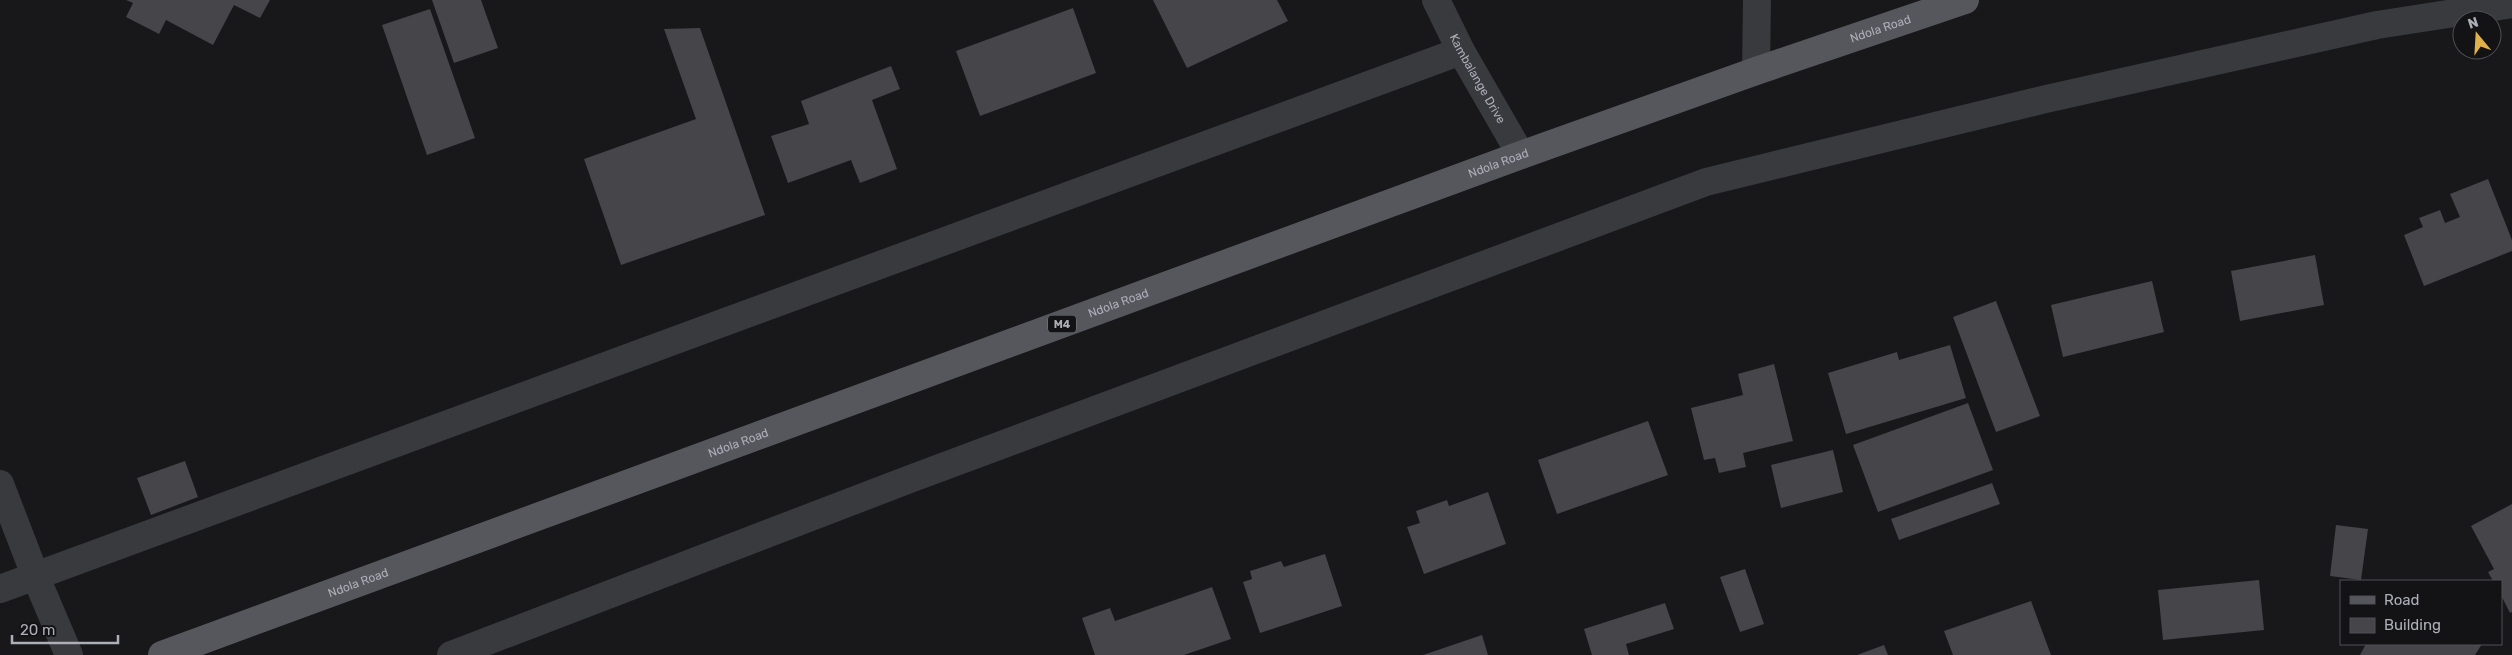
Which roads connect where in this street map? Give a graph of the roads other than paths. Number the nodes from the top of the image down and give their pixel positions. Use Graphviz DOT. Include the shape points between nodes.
graph roads {
  1 [pos="1436,0"];
  2 [pos="1757,0"];
  3 [pos="1965,0"];
  4 [pos="2512,4"];
  5 [pos="1461,51"];
  6 [pos="1756,71"];
  7 [pos="1521,155"];
  8 [pos="0,484"];
  9 [pos="35,575"];
  10 [pos="0,590"];
  11 [pos="69,655"];
  12 [pos="162,655"];
  13 [pos="451,655"];
  1 -- 5 [label="street, Kambalange Drive"];
  2 -- 6 [label="street"];
  3 -- 6 [label="main road, Ndola Road / M4"];
  4 -- 13 [label="street" via="2358,30 2046,99 1706,182"];
  5 -- 7 [label="street, Kambalange Drive"];
  5 -- 9 [label="street"];
  6 -- 7 [label="main road, Ndola Road / M4"];
  7 -- 12 [label="main road, Ndola Road / M4"];
  8 -- 9 [label="street"];
  9 -- 10 [label="street"];
  9 -- 11 [label="street"];
}
